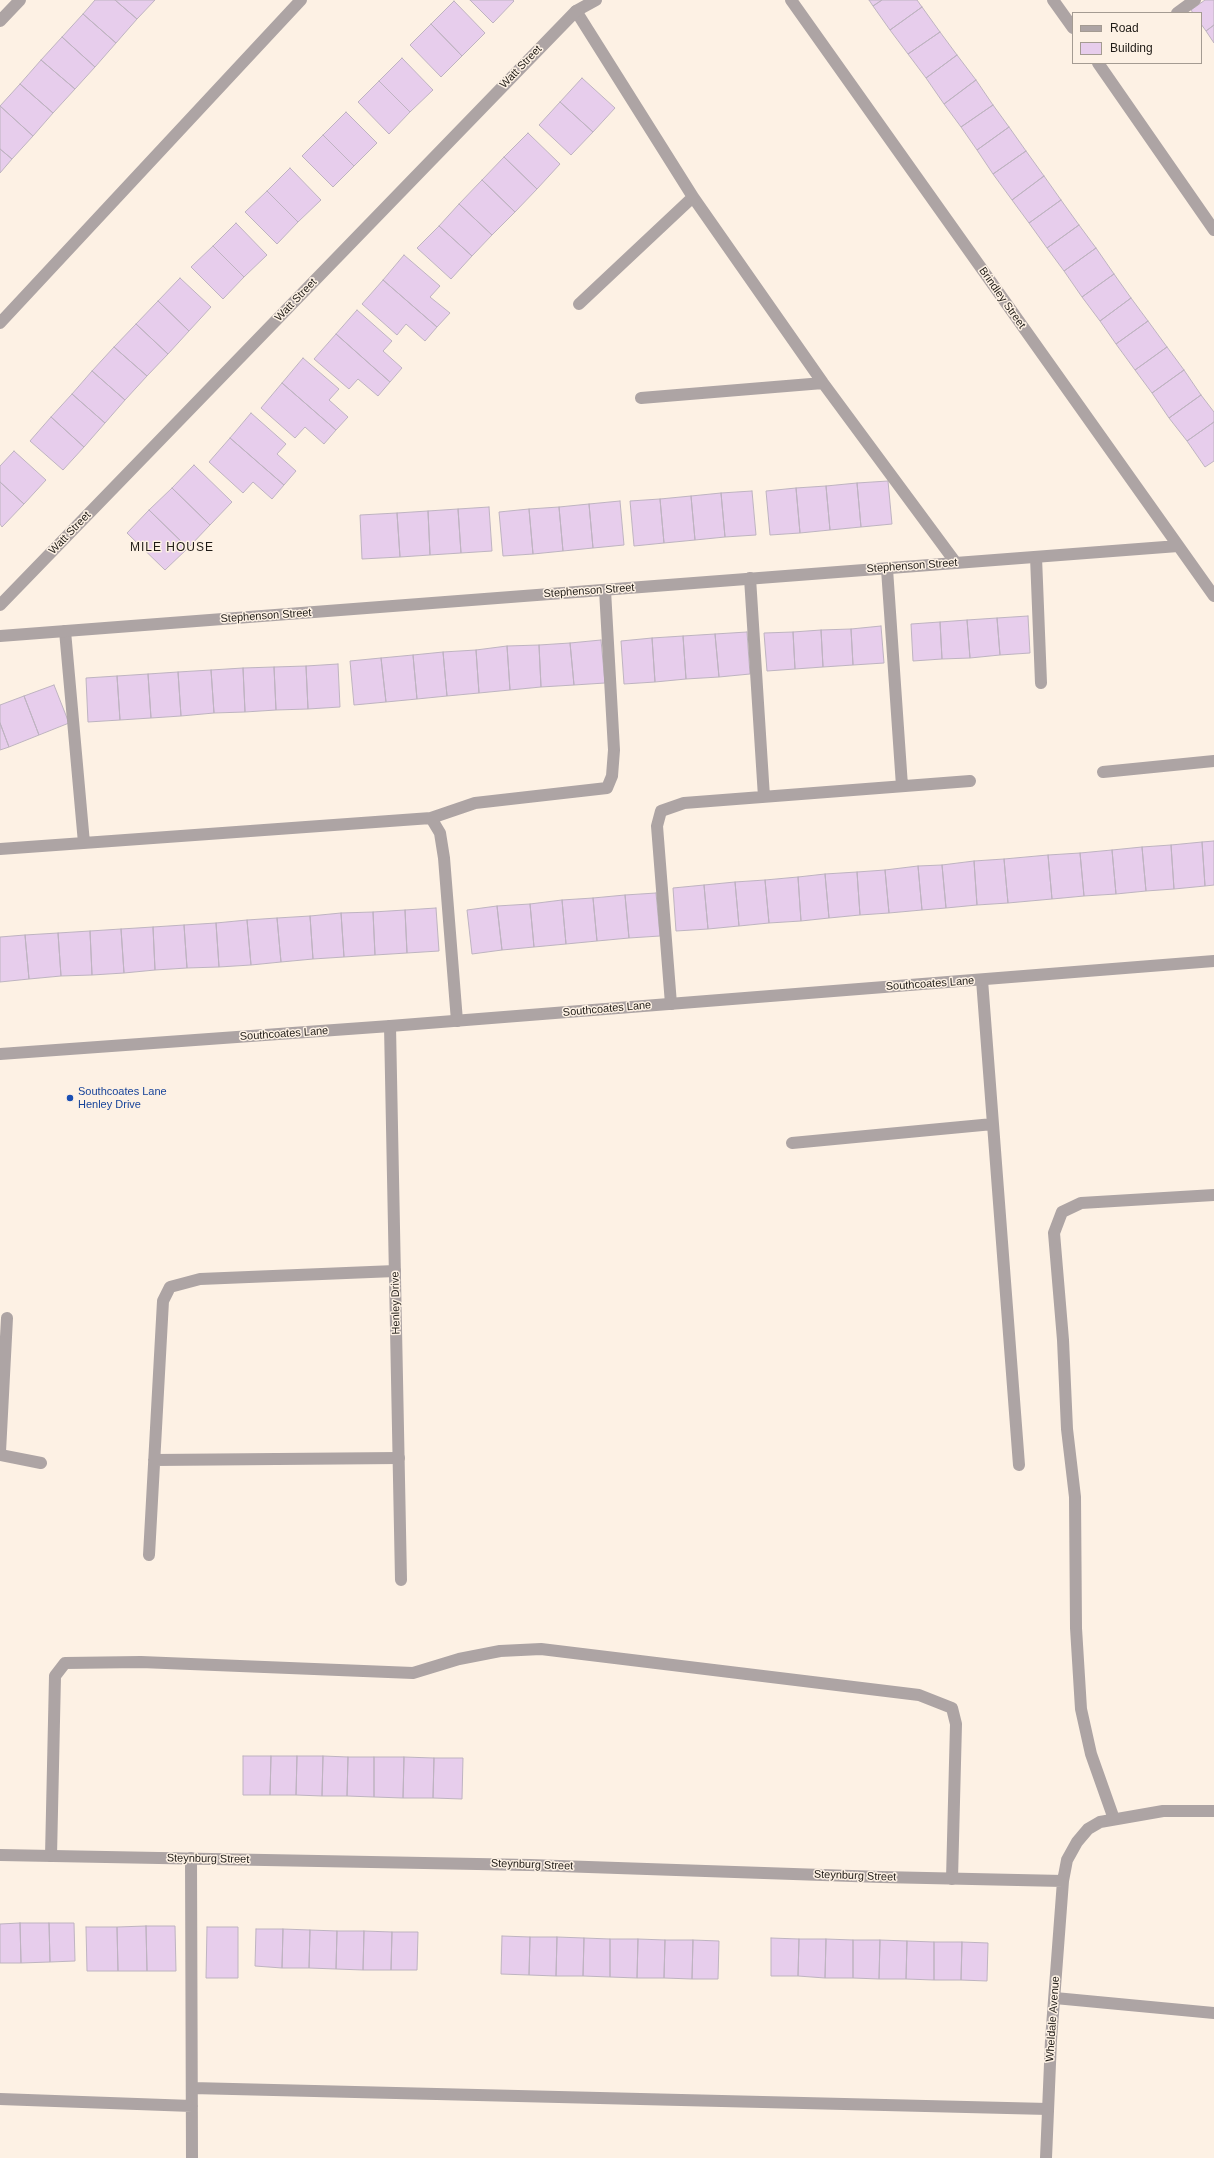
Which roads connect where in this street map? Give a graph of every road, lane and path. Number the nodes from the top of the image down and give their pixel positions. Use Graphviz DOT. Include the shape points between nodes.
graph roads {
  1 [pos="20,0"];
  2 [pos="301,0"];
  3 [pos="596,0"];
  4 [pos="791,0"];
  5 [pos="1053,0"];
  6 [pos="1195,0"];
  7 [pos="576,10"];
  8 [pos="1178,12"];
  9 [pos="0,21"];
  10 [pos="1072,27"];
  11 [pos="1102,64"];
  12 [pos="693,196"];
  13 [pos="1210,216"];
  14 [pos="1214,230"];
  15 [pos="579,304"];
  16 [pos="0,323"];
  17 [pos="823,383"];
  18 [pos="641,398"];
  19 [pos="1178,546"];
  20 [pos="1036,557"];
  21 [pos="956,563"];
  22 [pos="887,569"];
  23 [pos="750,578"];
  24 [pos="605,590"];
  25 [pos="1214,596"];
  26 [pos="0,605"];
  27 [pos="65,631"];
  28 [pos="0,636"];
  29 [pos="1041,683"];
  30 [pos="1214,760"];
  31 [pos="1103,772"];
  32 [pos="970,781"];
  33 [pos="902,786"];
  34 [pos="764,797"];
  35 [pos="431,818"];
  36 [pos="84,843"];
  37 [pos="0,850"];
  38 [pos="1214,961"];
  39 [pos="982,980"];
  40 [pos="671,1004"];
  41 [pos="457,1021"];
  42 [pos="390,1026"];
  43 [pos="0,1054"];
  44 [pos="993,1124"];
  45 [pos="792,1143"];
  46 [pos="1214,1194"];
  47 [pos="395,1271"];
  48 [pos="8,1318"];
  49 [pos="0,1452"];
  50 [pos="0,1455"];
  51 [pos="399,1458"];
  52 [pos="154,1460"];
  53 [pos="41,1463"];
  54 [pos="1019,1465"];
  55 [pos="149,1556"];
  56 [pos="401,1580"];
  57 [pos="1214,1811"];
  58 [pos="1114,1819"];
  59 [pos="0,1855"];
  60 [pos="51,1856"];
  61 [pos="191,1858"];
  62 [pos="952,1879"];
  63 [pos="1063,1880"];
  64 [pos="1054,1998"];
  65 [pos="1214,2012"];
  66 [pos="192,2088"];
  67 [pos="0,2099"];
  68 [pos="192,2106"];
  69 [pos="1048,2109"];
  70 [pos="192,2158"];
  71 [pos="1046,2158"];
  1 -- 9 [label="street"];
  2 -- 16 [label="street"];
  3 -- 7 [label="street, Watt Street"];
  4 -- 19 [label="street, Brindley Street"];
  5 -- 10 [label="street"];
  6 -- 8 [label="street"];
  7 -- 12 [label="street"];
  7 -- 26 [label="street, Watt Street"];
  11 -- 13 [label="street"];
  12 -- 15 [label="street"];
  12 -- 17 [label="street"];
  13 -- 14 [label="street"];
  17 -- 18 [label="street"];
  17 -- 21 [label="street"];
  19 -- 20 [label="street, Stephenson Street"];
  19 -- 25 [label="street, Brindley Street"];
  20 -- 21 [label="street, Stephenson Street"];
  20 -- 29 [label="street"];
  21 -- 22 [label="street, Stephenson Street"];
  22 -- 23 [label="street, Stephenson Street"];
  22 -- 33 [label="street"];
  23 -- 24 [label="street, Stephenson Street"];
  23 -- 34 [label="street"];
  24 -- 27 [label="street, Stephenson Street"];
  24 -- 35 [label="street" via="614,750 612,776 607,788 475,803"];
  27 -- 28 [label="street, Stephenson Street"];
  27 -- 36 [label="street"];
  30 -- 31 [label="street"];
  32 -- 33 [label="street"];
  33 -- 34 [label="street"];
  34 -- 40 [label="street" via="684,803 661,811 657,826"];
  35 -- 36 [label="street"];
  35 -- 41 [label="street" via="440,833 444,858"];
  36 -- 37 [label="street"];
  38 -- 39 [label="street, Southcoates Lane"];
  39 -- 40 [label="street, Southcoates Lane"];
  39 -- 44 [label="street"];
  40 -- 41 [label="street, Southcoates Lane"];
  41 -- 42 [label="street, Southcoates Lane"];
  42 -- 43 [label="street, Southcoates Lane"];
  42 -- 47 [label="street, Henley Drive"];
  44 -- 45 [label="street"];
  44 -- 54 [label="street"];
  46 -- 58 [label="street" via="1080,1203 1062,1212 1054,1233 1067,1429 1075,1497 1076,1628 1080,1709"];
  47 -- 51 [label="street, Henley Drive"];
  47 -- 52 [label="street" via="200,1279 170,1287 163,1302"];
  48 -- 49 [label="street"];
  50 -- 53 [label="street"];
  51 -- 52 [label="street"];
  51 -- 56 [label="street, Henley Drive"];
  52 -- 55 [label="street"];
  57 -- 58 [label="street, Wheldale Avenue" via="1162,1811"];
  58 -- 63 [label="street, Wheldale Avenue" via="1100,1822 1088,1829 1077,1842 1067,1860"];
  59 -- 60 [label="street, Steynburg Street"];
  60 -- 61 [label="street, Steynburg Street"];
  60 -- 62 [label="street" via="55,1676 65,1663 141,1662 413,1673 459,1659 500,1651 541,1649 919,1695 952,1708 956,1724"];
  61 -- 62 [label="street, Steynburg Street" via="530,1865"];
  61 -- 66 [label="street"];
  62 -- 63 [label="street, Steynburg Street"];
  63 -- 64 [label="street, Wheldale Avenue"];
  64 -- 65 [label="street"];
  64 -- 69 [label="street, Wheldale Avenue"];
  66 -- 68 [label="street"];
  66 -- 69 [label="street"];
  67 -- 68 [label="street"];
  68 -- 70 [label="street"];
  69 -- 71 [label="street, Wheldale Avenue"];
}
